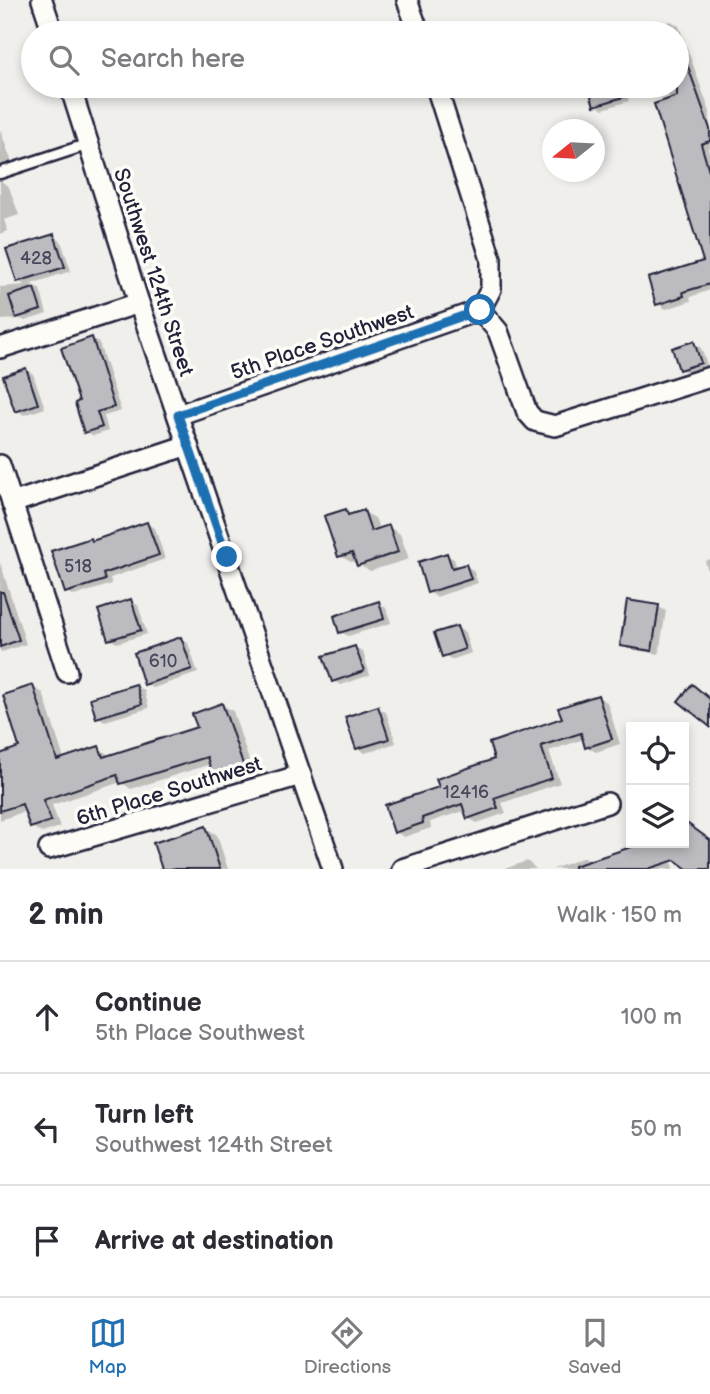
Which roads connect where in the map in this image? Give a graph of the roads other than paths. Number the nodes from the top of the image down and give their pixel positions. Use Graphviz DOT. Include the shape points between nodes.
graph roads {
  1 [pos="42,0"];
  2 [pos="407,0"];
  3 [pos="49,21"];
  4 [pos="412,21"];
  5 [pos="74,98"];
  6 [pos="440,98"];
  7 [pos="89,144"];
  8 [pos="0,173"];
  9 [pos="139,303"];
  10 [pos="480,310"];
  11 [pos="0,348"];
  12 [pos="710,377"];
  13 [pos="178,415"];
  14 [pos="188,444"];
  15 [pos="0,465"];
  16 [pos="12,503"];
  17 [pos="67,673"];
  18 [pos="301,775"];
  19 [pos="607,803"];
  20 [pos="49,849"];
  21 [pos="333,869"];
  22 [pos="402,869"];
  1 -- 3 [label="street"];
  2 -- 4 [label="street"];
  5 -- 7 [label="street, Southwest 124th Street"];
  6 -- 10 [label="street" via="491,259 491,289"];
  7 -- 8 [label="lane"];
  7 -- 9 [label="street, Southwest 124th Street"];
  9 -- 11 [label="street"];
  9 -- 13 [label="street, Southwest 124th Street"];
  10 -- 12 [label="street" via="498,331 527,412 535,421 555,426"];
  10 -- 13 [label="street, 5th Place Southwest"];
  13 -- 14 [label="street, Southwest 124th Street"];
  14 -- 16 [label="street"];
  14 -- 18 [label="street, Southwest 124th Street"];
  15 -- 16 [label="street"];
  16 -- 17 [label="street"];
  18 -- 20 [label="street, 6th Place Southwest"];
  18 -- 21 [label="street, Southwest 124th Street"];
  19 -- 22 [label="street"];
}
